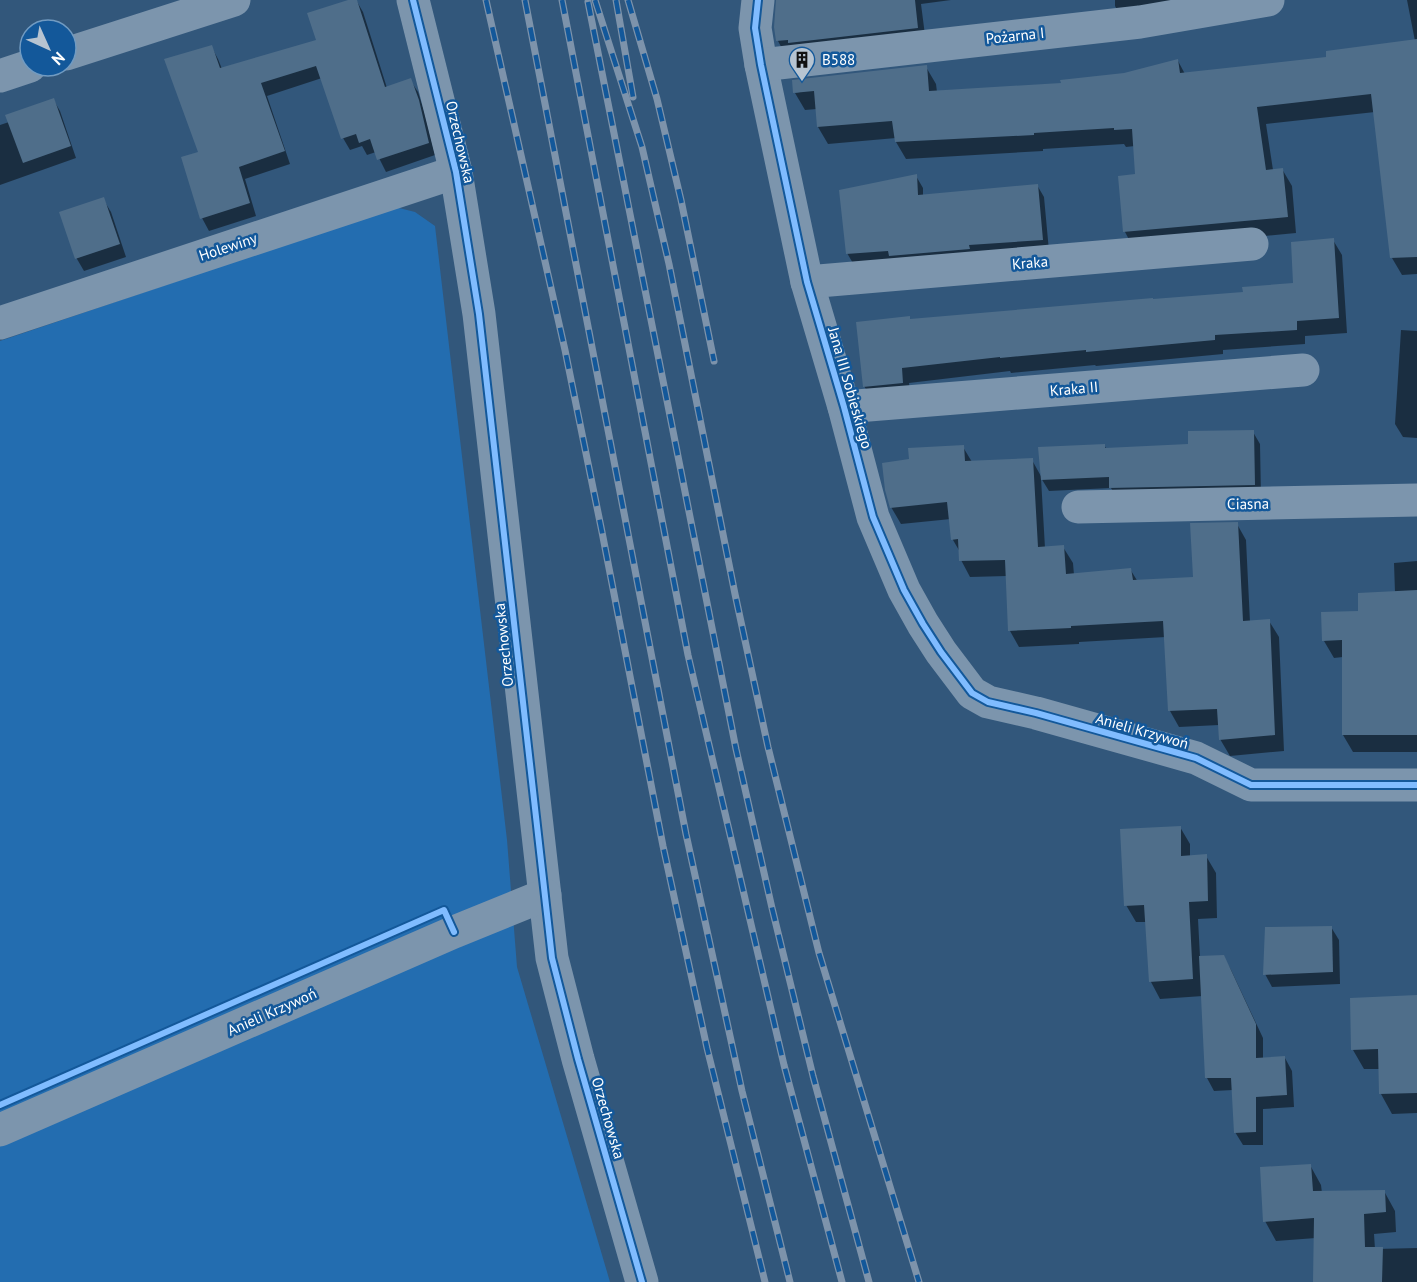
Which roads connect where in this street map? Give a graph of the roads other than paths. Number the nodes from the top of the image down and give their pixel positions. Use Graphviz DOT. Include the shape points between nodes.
graph roads {
  1 [pos="234,0"];
  2 [pos="413,0"];
  3 [pos="758,0"];
  4 [pos="1268,0"];
  5 [pos="78,50"];
  6 [pos="761,65"];
  7 [pos="18,70"];
  8 [pos="0,76"];
  9 [pos="456,172"];
  10 [pos="1252,244"];
  11 [pos="807,282"];
  12 [pos="0,323"];
  13 [pos="1303,370"];
  14 [pos="844,407"];
  15 [pos="1417,500"];
  16 [pos="1078,507"];
  17 [pos="1036,713"];
  18 [pos="1417,785"];
  19 [pos="545,895"];
  20 [pos="0,1130"];
  21 [pos="642,1282"];
  1 -- 5 [label="street"];
  2 -- 9 [label="street, Orzechowska"];
  3 -- 6 [label="street, Jana III Sobieskiego" via="755,28"];
  4 -- 6 [label="street, Pożarna I" via="1140,22"];
  6 -- 11 [label="street, Jana III Sobieskiego"];
  7 -- 8 [label="street"];
  9 -- 12 [label="street, Holewiny"];
  9 -- 19 [label="street, Orzechowska" via="479,314"];
  10 -- 11 [label="street, Kraka"];
  11 -- 14 [label="street, Jana III Sobieskiego"];
  13 -- 14 [label="street, Kraka II"];
  14 -- 17 [label="street, Jana III Sobieskiego" via="873,517 923,624 972,693 988,702"];
  15 -- 16 [label="street, Ciasna"];
  17 -- 18 [label="street, Anieli Krzywoń" via="1196,758 1251,785"];
  19 -- 20 [label="street, Anieli Krzywoń"];
  19 -- 21 [label="street, Orzechowska" via="552,958"];
}
